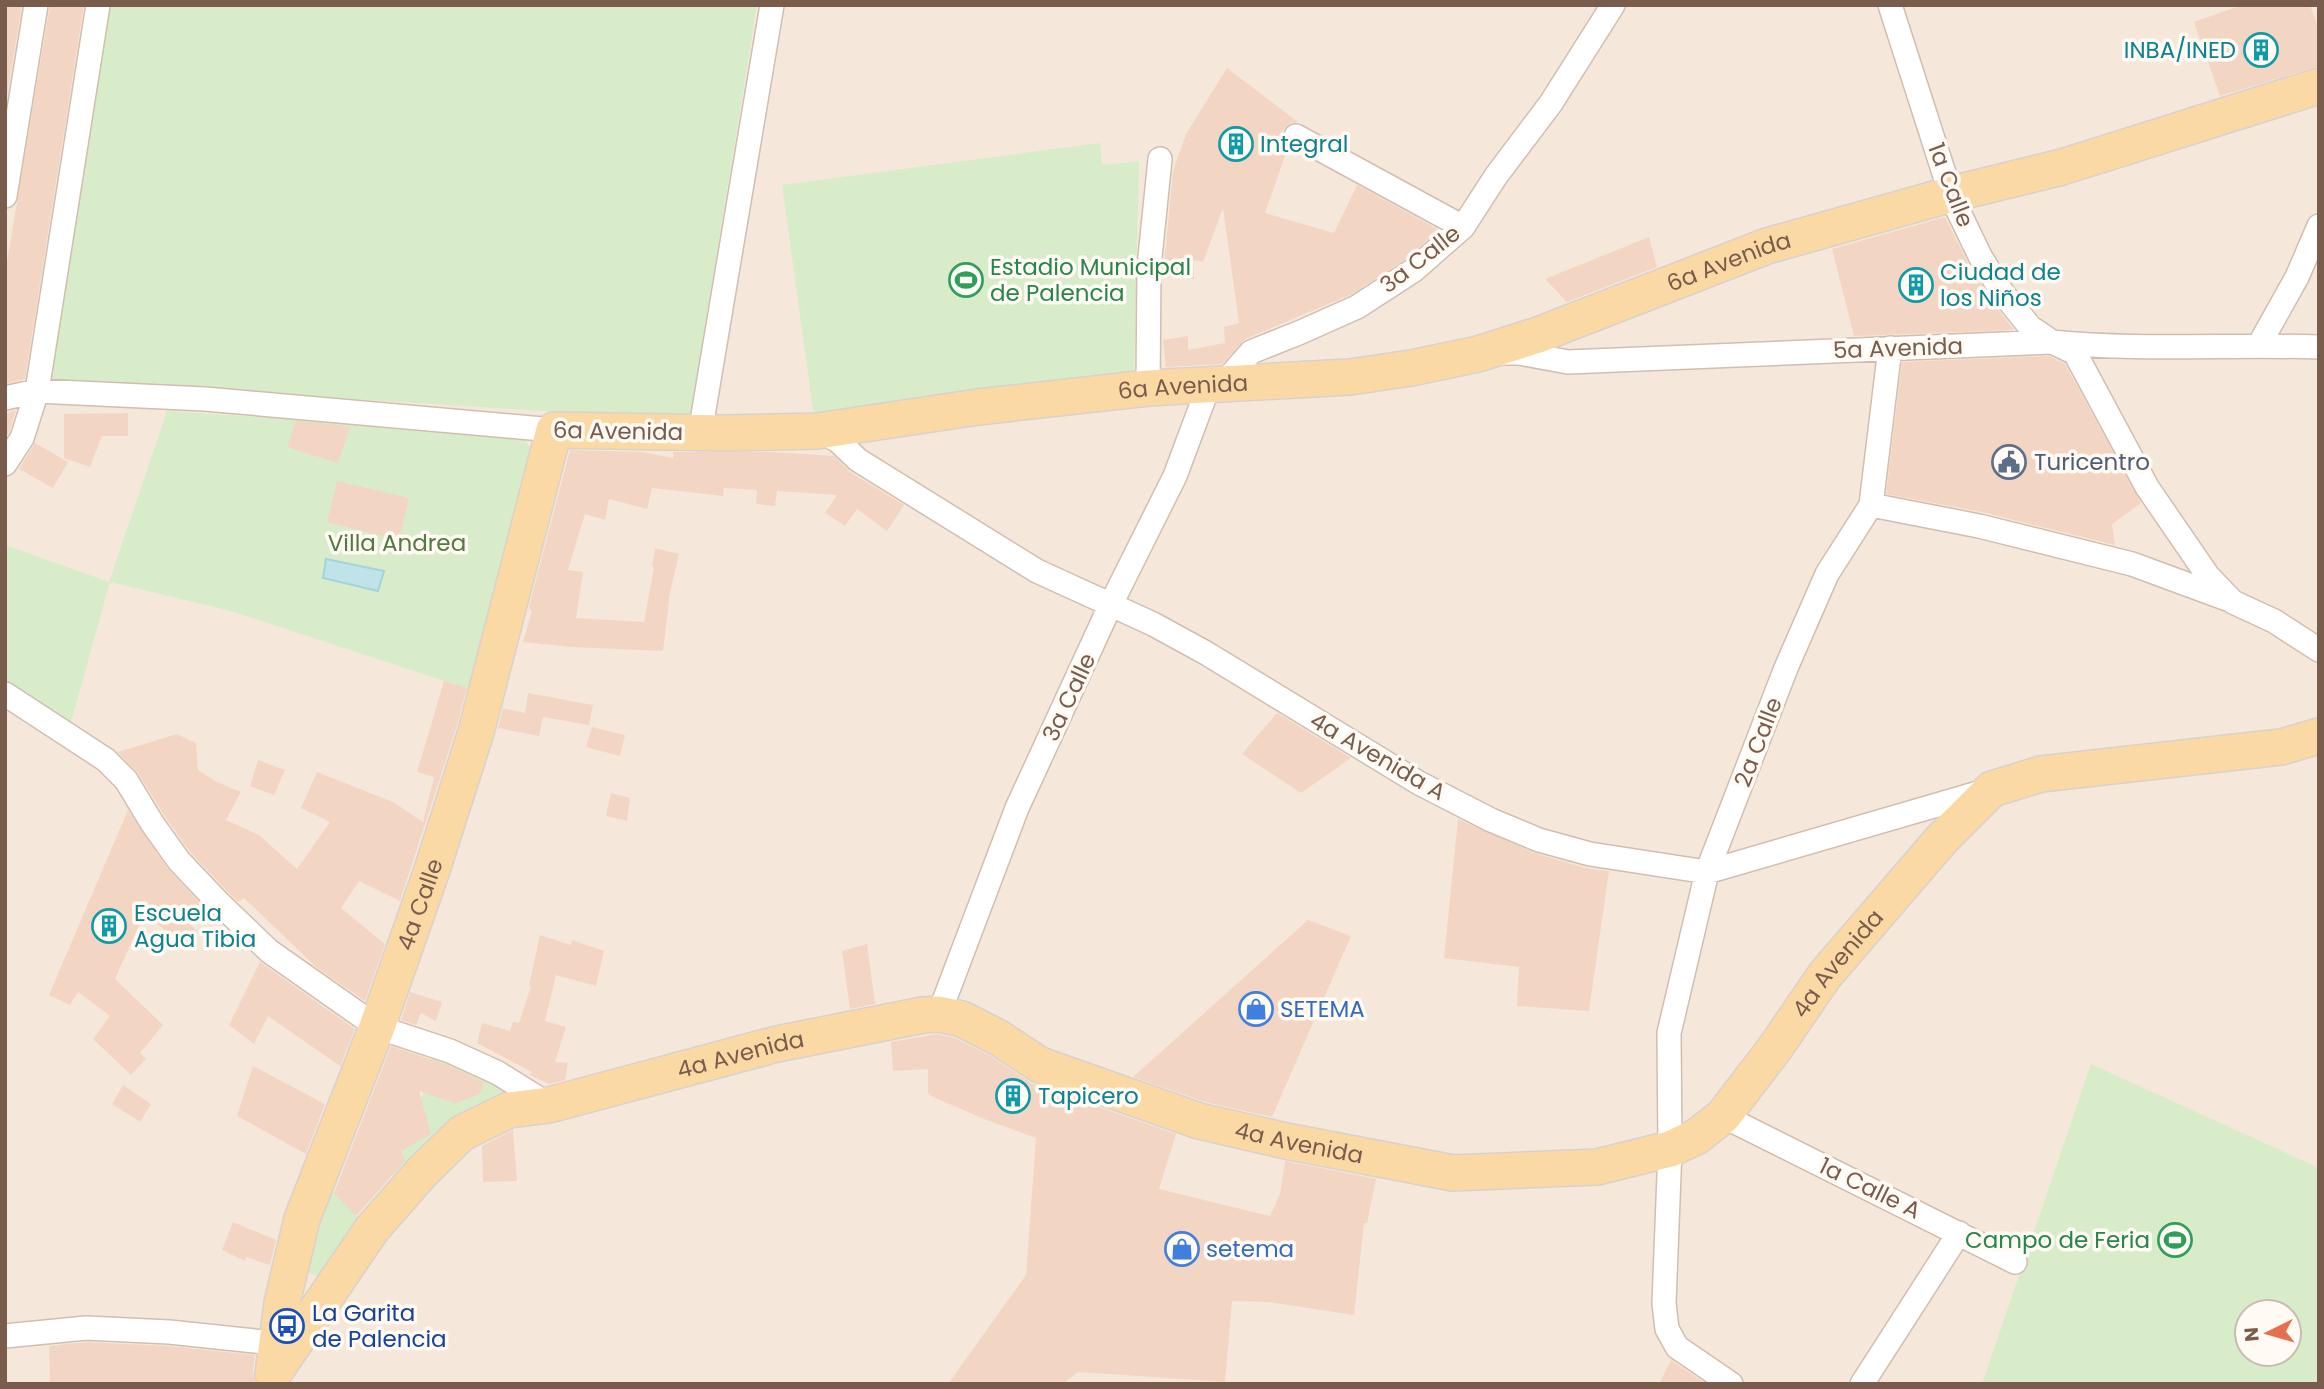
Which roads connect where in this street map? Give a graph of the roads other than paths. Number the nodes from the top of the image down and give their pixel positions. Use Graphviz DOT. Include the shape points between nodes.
graph roads {
  1 [pos="36,5"];
  2 [pos="98,5"];
  3 [pos="772,5"];
  4 [pos="1613,5"];
  5 [pos="1890,5"];
  6 [pos="2319,86"];
  7 [pos="1296,136"];
  8 [pos="1160,159"];
  9 [pos="1952,194"];
  10 [pos="5,196"];
  11 [pos="2319,226"];
  12 [pos="1463,227"];
  13 [pos="2052,342"];
  14 [pos="2259,345"];
  15 [pos="1890,348"];
  16 [pos="2319,348"];
  17 [pos="1478,354"];
  18 [pos="1216,384"];
  19 [pos="1148,388"];
  20 [pos="37,391"];
  21 [pos="5,398"];
  22 [pos="554,430"];
  23 [pos="818,431"];
  24 [pos="700,433"];
  25 [pos="5,464"];
  26 [pos="1871,505"];
  27 [pos="2233,602"];
  28 [pos="1111,604"];
  29 [pos="2319,650"];
  30 [pos="5,694"];
  31 [pos="2319,736"];
  32 [pos="1992,789"];
  33 [pos="1707,872"];
  34 [pos="939,1014"];
  35 [pos="377,1027"];
  36 [pos="548,1105"];
  37 [pos="1723,1116"];
  38 [pos="1670,1149"];
  39 [pos="1959,1233"];
  40 [pos="2015,1262"];
  41 [pos="5,1336"];
  42 [pos="273,1368"];
  43 [pos="1731,1384"];
  44 [pos="1862,1384"];
  1 -- 10 [label="street"];
  2 -- 20 [label="street"];
  3 -- 24 [label="street"];
  4 -- 12 [label="street, 3a Calle"];
  5 -- 9 [label="street, 1a Calle"];
  6 -- 9 [label="main road, 6a Avenida" via="2063,167"];
  7 -- 12 [label="street"];
  8 -- 19 [label="street" via="1149,267"];
  9 -- 13 [label="street, 1a Calle" via="1980,256 2003,292 2030,327"];
  9 -- 17 [label="main road, 6a Avenida" via="1767,246"];
  11 -- 14 [label="street"];
  12 -- 18 [label="street, 3a Calle" via="1414,270 1357,307 1251,352"];
  13 -- 14 [label="street, 5a Avenida" via="2104,347"];
  13 -- 15 [label="street, 5a Avenida"];
  13 -- 27 [label="street, 1a Calle" via="2075,353 2147,487 2208,576"];
  14 -- 16 [label="street, 5a Avenida"];
  15 -- 17 [label="street, 5a Avenida" via="1568,362 1519,353"];
  15 -- 26 [label="street, 2a Calle"];
  17 -- 18 [label="main road, 6a Avenida" via="1350,377"];
  18 -- 19 [label="main road, 6a Avenida"];
  18 -- 28 [label="street, 3a Calle"];
  19 -- 23 [label="main road, 6a Avenida"];
  20 -- 21 [label="street, 6a Avenida"];
  20 -- 22 [label="street, 6a Avenida" via="205,400"];
  20 -- 25 [label="street" via="22,438"];
  22 -- 24 [label="main road, 6a Avenida"];
  22 -- 35 [label="main road, 4a Calle" via="476,732"];
  23 -- 24 [label="main road, 6a Avenida"];
  23 -- 28 [label="street, 4a Avenida A" via="1037,571"];
  26 -- 27 [label="street" via="2132,564"];
  26 -- 33 [label="street, 2a Calle" via="1817,597"];
  27 -- 29 [label="street, 1a Calle"];
  28 -- 33 [label="street, 4a Avenida A" via="1206,653 1419,783 1491,820 1590,854"];
  28 -- 34 [label="street, 3a Calle" via="1017,808"];
  30 -- 35 [label="street" via="106,760 126,780 179,861 217,901 269,951"];
  31 -- 32 [label="main road, 4a Avenida" via="2281,747 2040,774"];
  32 -- 33 [label="street, 4a Avenida A"];
  32 -- 37 [label="main road, 4a Avenida" via="1941,840 1825,975"];
  33 -- 38 [label="street, 2a Calle" via="1669,1033"];
  34 -- 36 [label="main road, 4a Avenida" via="777,1044"];
  34 -- 38 [label="main road, 4a Avenida" via="962,1019 1040,1065 1199,1121 1453,1172 1597,1167"];
  35 -- 36 [label="street" via="450,1051 498,1073"];
  35 -- 42 [label="main road, 4a Calle" via="302,1219 282,1303"];
  36 -- 42 [label="main road, 4a Avenida" via="509,1110 462,1133 372,1228"];
  37 -- 38 [label="main road, 4a Avenida" via="1696,1137"];
  37 -- 39 [label="street, 1a Calle A"];
  38 -- 43 [label="street, 2a Calle" via="1667,1329 1677,1347"];
  39 -- 40 [label="street, 1a Calle A"];
  39 -- 44 [label="street"];
  41 -- 42 [label="street" via="86,1328 264,1342"];
}
